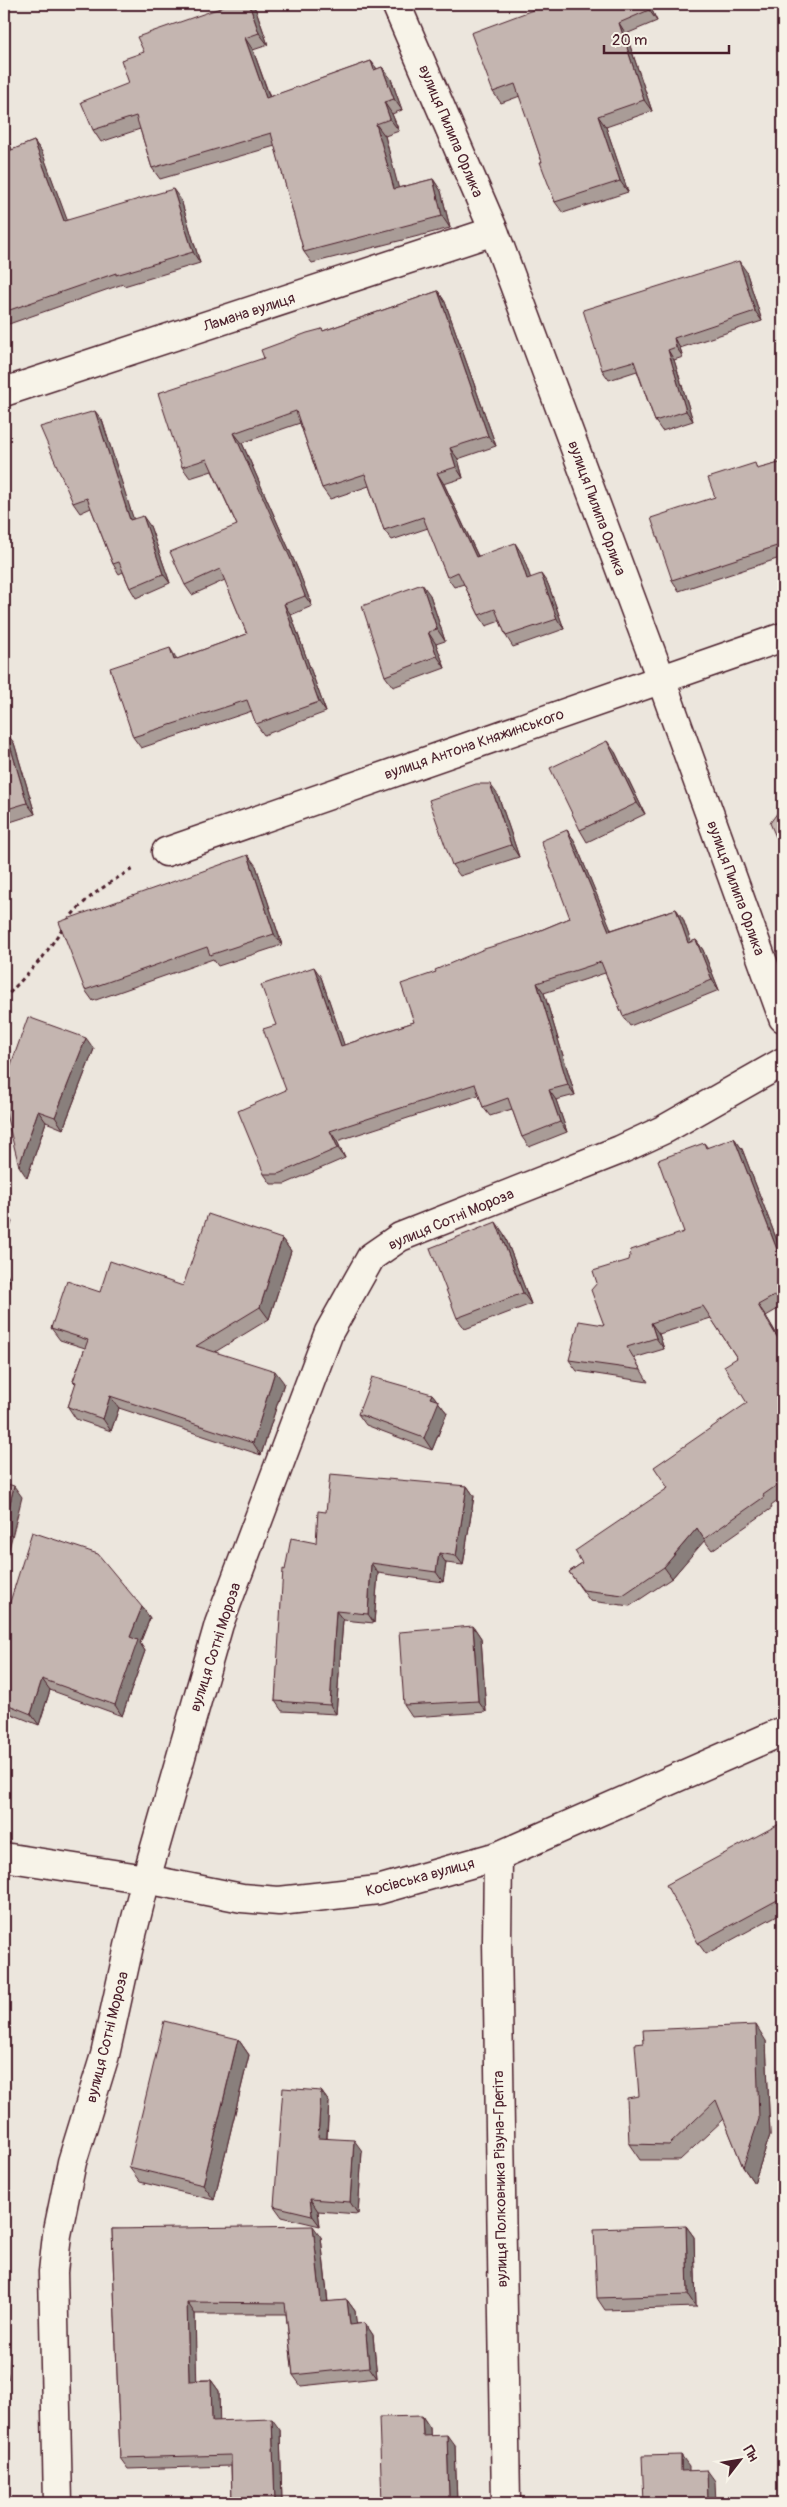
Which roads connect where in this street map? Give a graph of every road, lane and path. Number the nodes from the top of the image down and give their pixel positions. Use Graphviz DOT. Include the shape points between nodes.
graph roads {
  1 [pos="396,4"];
  2 [pos="494,231"];
  3 [pos="4,392"];
  4 [pos="783,638"];
  5 [pos="661,679"];
  6 [pos="166,852"];
  7 [pos="4,998"];
  8 [pos="783,1018"];
  9 [pos="783,1062"];
  10 [pos="783,1731"];
  11 [pos="498,1856"];
  12 [pos="4,1857"];
  13 [pos="146,1879"];
  14 [pos="58,2503"];
  15 [pos="506,2503"];
  1 -- 2 [label="street, вулиця Пилипа Орлика"];
  2 -- 3 [label="street, Ламана вулиця"];
  2 -- 5 [label="street, вулиця Пилипа Орлика"];
  4 -- 5 [label="street, вулиця Антона Княжинського"];
  5 -- 6 [label="street, вулиця Антона Княжинського"];
  5 -- 8 [label="street, вулиця Пилипа Орлика"];
  6 -- 7 [label="path" via="112,881 82,905 43,957"];
  9 -- 13 [label="street, вулиця Сотні Мороза" via="665,1129 400,1238 371,1257 323,1348 220,1624"];
  10 -- 11 [label="street, Косівська вулиця"];
  11 -- 13 [label="street, Косівська вулиця" via="378,1890 280,1901 242,1898"];
  11 -- 15 [label="street, вулиця Полковника Різуна-Грегіта"];
  12 -- 13 [label="street, Косівська вулиця"];
  13 -- 14 [label="street, вулиця Сотні Мороза" via="105,2055 72,2162 57,2236 52,2310"];
}
